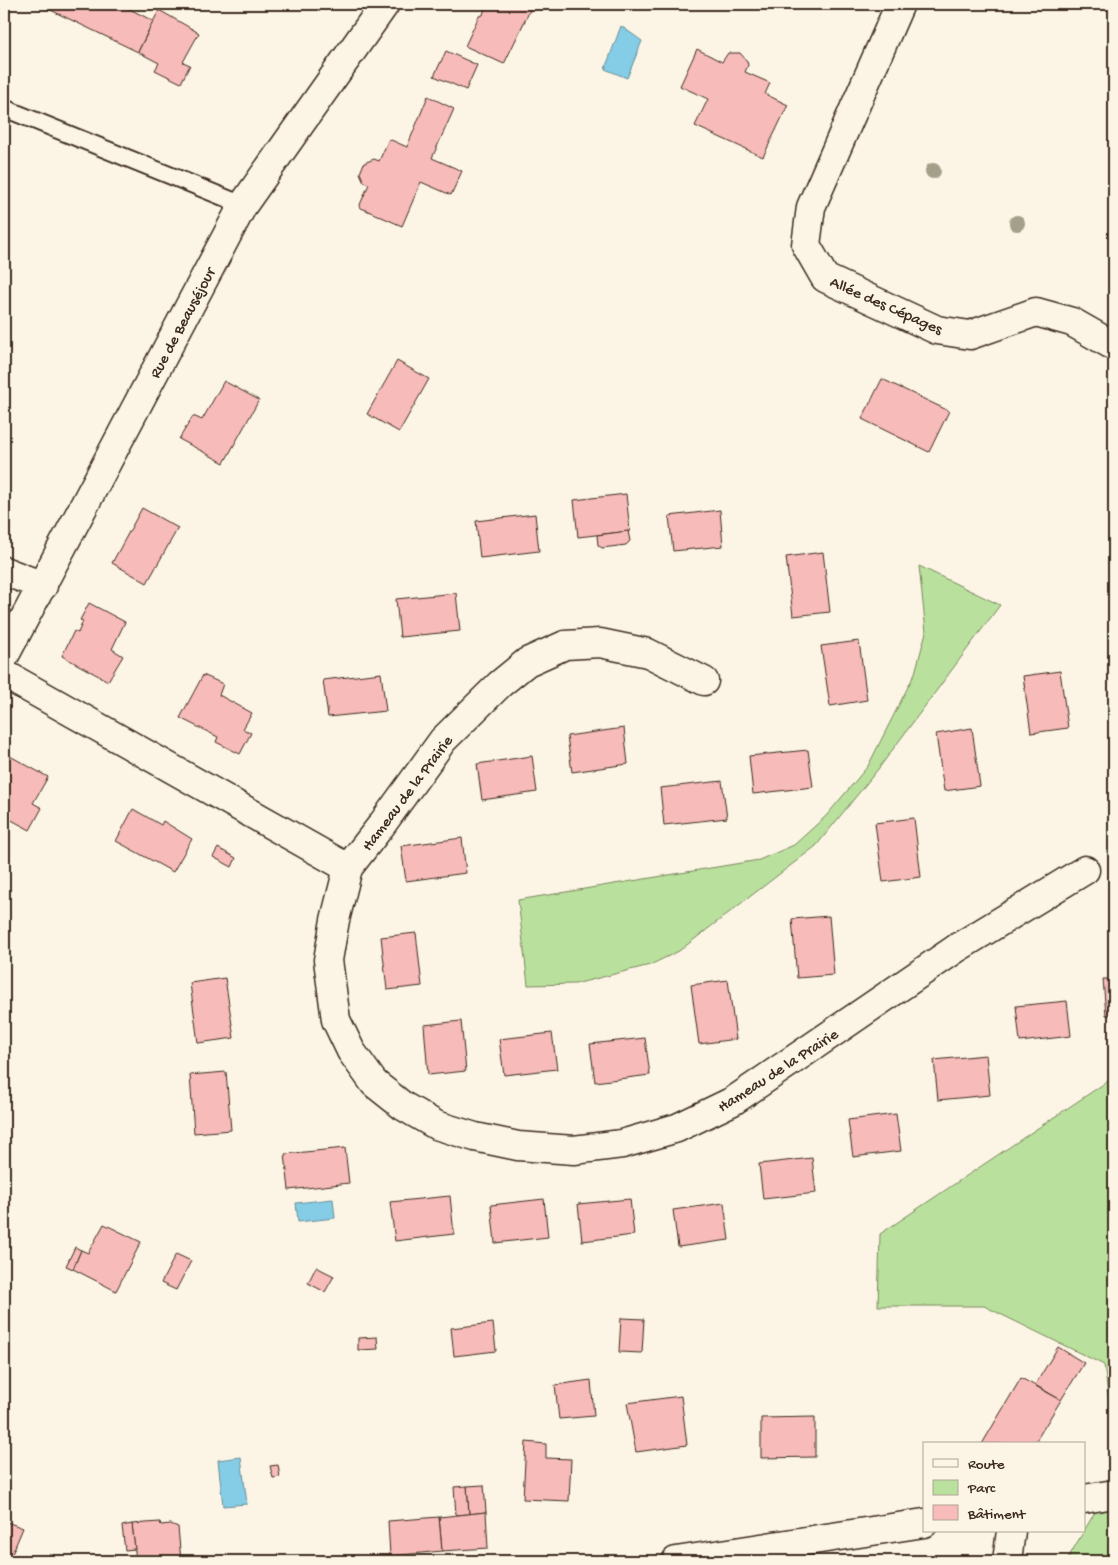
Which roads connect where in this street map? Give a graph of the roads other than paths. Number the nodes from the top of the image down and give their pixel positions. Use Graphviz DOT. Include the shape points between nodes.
graph roads {
  1 [pos="385,4"];
  2 [pos="900,4"];
  3 [pos="4,108"];
  4 [pos="243,205"];
  5 [pos="1114,346"];
  6 [pos="4,571"];
  7 [pos="43,586"];
  8 [pos="4,658"];
  9 [pos="4,674"];
  10 [pos="704,681"];
  11 [pos="348,868"];
  12 [pos="1085,870"];
  13 [pos="1114,1494"];
  14 [pos="1086,1499"];
  15 [pos="923,1523"];
  16 [pos="1012,1532"];
  17 [pos="676,1561"];
  18 [pos="1007,1561"];
  1 -- 4 [label="street, Rue de Beauséjour"];
  2 -- 5 [label="street, Allée des Cépages" via="811,207 806,245 825,278 938,330 970,335 1036,312 1072,322"];
  3 -- 4 [label="lane"];
  4 -- 7 [label="street, Rue de Beauséjour"];
  6 -- 7 [label="street"];
  7 -- 8 [label="street, Rue de Beauséjour"];
  9 -- 11 [label="street"];
  10 -- 11 [label="street, Hameau de la Prairie" via="648,653 600,643 565,645 527,662 443,740"];
  11 -- 12 [label="street, Hameau de la Prairie" via="328,960 336,1020 351,1051 374,1083 403,1106 436,1125 518,1146 574,1150 622,1144 677,1128 733,1102 957,948"];
  13 -- 14 [label="street"];
  15 -- 17 [label="street"];
  16 -- 18 [label="street"];
}
